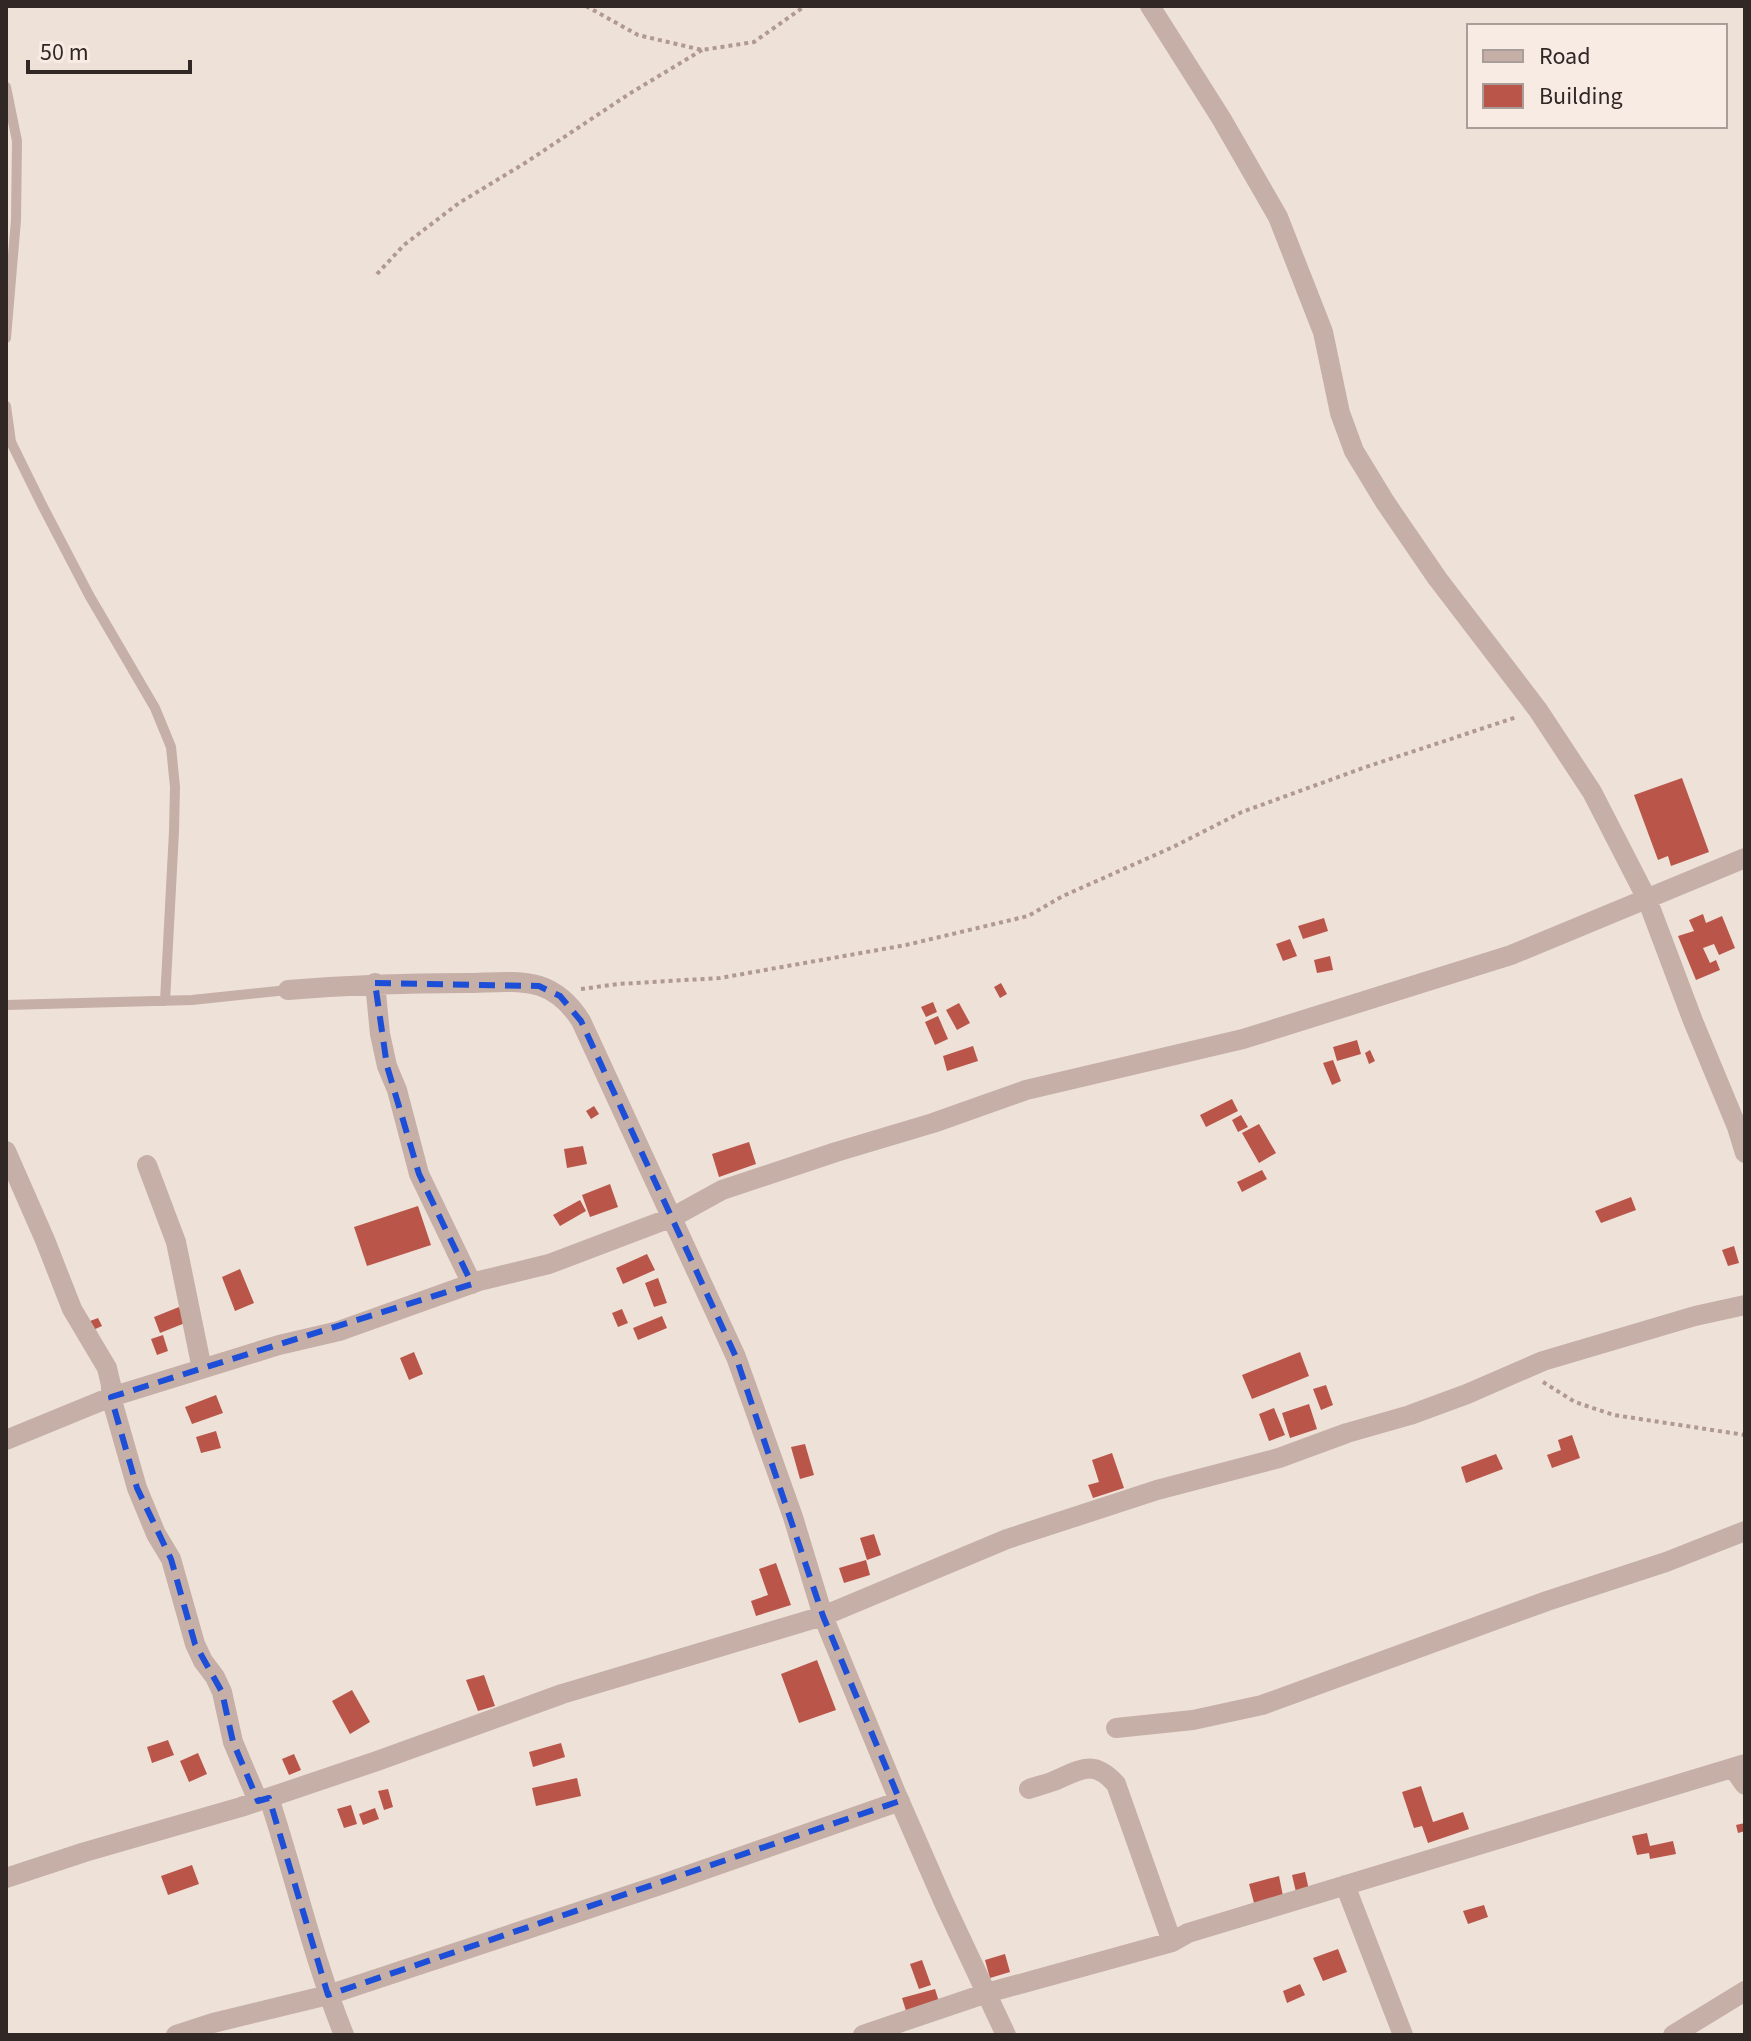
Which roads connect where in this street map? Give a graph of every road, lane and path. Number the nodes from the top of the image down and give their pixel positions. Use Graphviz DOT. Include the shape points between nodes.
graph roads {
  1 [pos="586,6"];
  2 [pos="805,6"];
  3 [pos="1150,6"];
  4 [pos="702,50"];
  5 [pos="6,87"];
  6 [pos="377,274"];
  7 [pos="6,338"];
  8 [pos="6,406"];
  9 [pos="1538,710"];
  10 [pos="1745,858"];
  11 [pos="1647,899"];
  12 [pos="375,983"];
  13 [pos="288,990"];
  14 [pos="560,996"];
  15 [pos="165,1001"];
  16 [pos="6,1005"];
  17 [pos="1741,1126"];
  18 [pos="6,1151"];
  19 [pos="1745,1153"];
  20 [pos="147,1165"];
  21 [pos="673,1217"];
  22 [pos="472,1284"];
  23 [pos="1745,1305"];
  24 [pos="202,1369"];
  25 [pos="1524,1369"];
  26 [pos="111,1397"];
  27 [pos="1745,1435"];
  28 [pos="6,1440"];
  29 [pos="1745,1531"];
  30 [pos="823,1616"];
  31 [pos="1116,1728"];
  32 [pos="1739,1766"];
  33 [pos="1745,1785"];
  34 [pos="1029,1789"];
  35 [pos="263,1800"];
  36 [pos="900,1801"];
  37 [pos="6,1878"];
  38 [pos="1345,1885"];
  39 [pos="1172,1942"];
  40 [pos="1745,1991"];
  41 [pos="987,1993"];
  42 [pos="328,1995"];
  43 [pos="176,2035"];
  44 [pos="344,2035"];
  45 [pos="863,2035"];
  46 [pos="1006,2035"];
  47 [pos="1403,2035"];
  48 [pos="1673,2035"];
  1 -- 4 [label="path" via="638,35"];
  2 -- 4 [label="path" via="754,42"];
  3 -- 9 [label="street" via="1278,217 1323,332 1354,451 1437,578"];
  4 -- 6 [label="path" via="459,203 404,245"];
  5 -- 7 [label="lane" via="17,141"];
  8 -- 15 [label="lane" via="11,442 171,747 175,802"];
  9 -- 11 [label="street" via="1592,792"];
  9 -- 14 [label="path" via="1242,812 1028,916 906,945 735,975 586,987"];
  10 -- 11 [label="street"];
  11 -- 17 [label="street" via="1693,1021"];
  11 -- 21 [label="street" via="1511,955 1257,1035 1026,1090 765,1175 722,1190"];
  12 -- 13 [label="street"];
  12 -- 14 [label="street" via="515,983"];
  12 -- 22 [label="street" via="380,1034 419,1174"];
  13 -- 15 [label="lane"];
  14 -- 21 [label="street" via="581,1021"];
  15 -- 16 [label="lane"];
  17 -- 19 [label="street"];
  18 -- 26 [label="street" via="72,1309 107,1368"];
  20 -- 24 [label="street" via="176,1242"];
  21 -- 22 [label="street" via="549,1264"];
  21 -- 30 [label="street" via="736,1357"];
  22 -- 24 [label="street" via="339,1331"];
  23 -- 25 [label="street"];
  24 -- 26 [label="street"];
  25 -- 27 [label="path" via="1575,1402 1614,1415"];
  25 -- 30 [label="street" via="1424,1410 1279,1458 1157,1490 1007,1539"];
  26 -- 28 [label="street"];
  26 -- 35 [label="street" via="137,1488 171,1559 195,1644 222,1692 233,1742"];
  29 -- 31 [label="street" via="1262,1705 1193,1720"];
  30 -- 35 [label="street" via="562,1694"];
  30 -- 36 [label="street"];
  32 -- 33 [label="street"];
  32 -- 38 [label="street"];
  34 -- 39 [label="street" via="1089,1767 1108,1775 1116,1784"];
  35 -- 37 [label="street"];
  35 -- 42 [label="street"];
  36 -- 41 [label="street"];
  36 -- 42 [label="street"];
  38 -- 39 [label="street"];
  38 -- 47 [label="street"];
  39 -- 41 [label="street"];
  40 -- 48 [label="street"];
  41 -- 45 [label="street"];
  41 -- 46 [label="street"];
  42 -- 43 [label="street"];
  42 -- 44 [label="street"];
}
